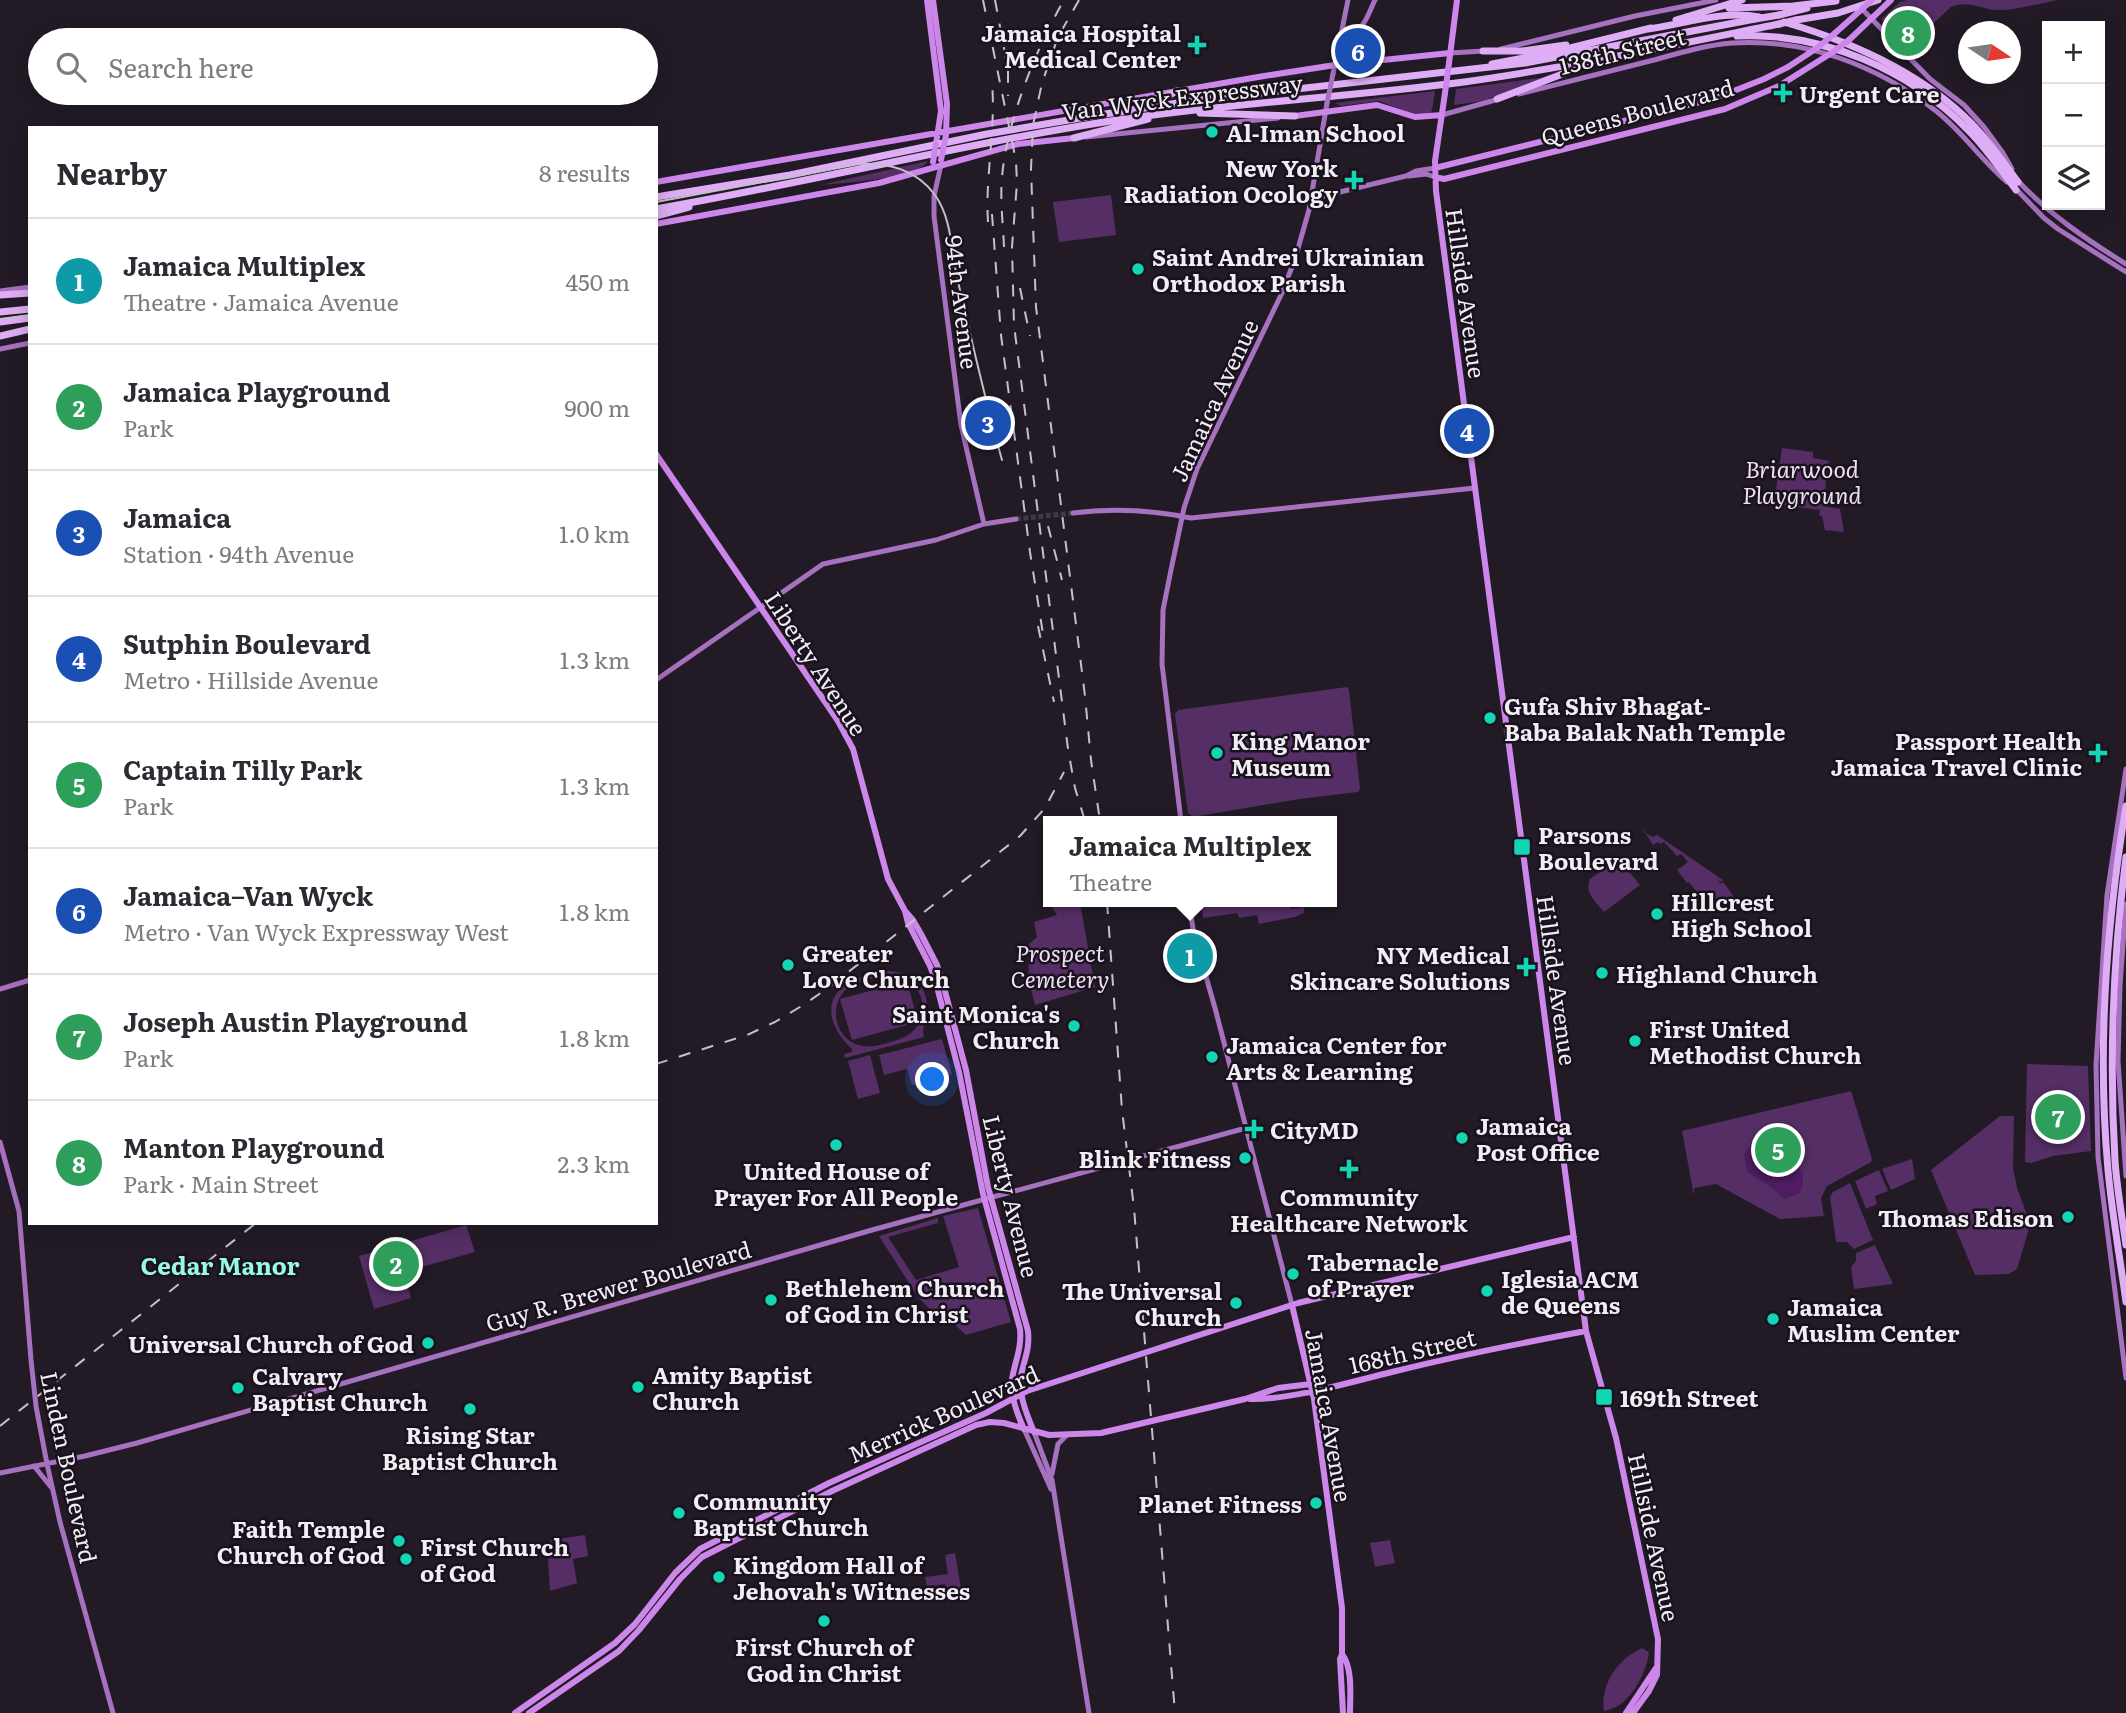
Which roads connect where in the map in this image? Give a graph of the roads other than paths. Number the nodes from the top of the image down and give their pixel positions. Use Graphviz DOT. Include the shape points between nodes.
graph roads {
  1 [pos="927,0"];
  2 [pos="933,0"];
  3 [pos="1348,0"];
  4 [pos="1376,0"];
  5 [pos="1457,0"];
  6 [pos="1716,0"];
  7 [pos="1742,0"];
  8 [pos="1837,0"];
  9 [pos="1872,0"];
  10 [pos="1878,0"];
  11 [pos="1891,0"];
  12 [pos="1862,9"];
  13 [pos="1698,14"];
  14 [pos="1870,17"];
  15 [pos="1779,20"];
  16 [pos="1648,29"];
  17 [pos="1341,33"];
  18 [pos="1712,37"];
  19 [pos="1591,42"];
  20 [pos="1815,49"];
  21 [pos="1483,51"];
  22 [pos="1450,53"];
  23 [pos="1831,54"];
  24 [pos="1610,58"];
  25 [pos="1335,65"];
  26 [pos="1465,71"];
  27 [pos="1177,91"];
  28 [pos="1497,99"];
  29 [pos="1115,112"];
  30 [pos="1174,112"];
  31 [pos="1326,113"];
  32 [pos="1159,114"];
  33 [pos="1442,115"];
  34 [pos="1295,116"];
  35 [pos="942,134"];
  36 [pos="1074,138"];
  37 [pos="937,164"];
  38 [pos="1435,168"];
  39 [pos="1406,176"];
  40 [pos="1435,177"];
  41 [pos="658,182"];
  42 [pos="2017,186"];
  43 [pos="658,197"];
  44 [pos="1311,199"];
  45 [pos="709,200"];
  46 [pos="658,209"];
  47 [pos="658,215"];
  48 [pos="658,224"];
  49 [pos="2126,264"];
  50 [pos="2126,272"];
  51 [pos="28,287"];
  52 [pos="0,293"];
  53 [pos="28,293"];
  54 [pos="28,309"];
  55 [pos="0,312"];
  56 [pos="28,318"];
  57 [pos="0,322"];
  58 [pos="28,329"];
  59 [pos="0,336"];
  60 [pos="28,343"];
  61 [pos="0,349"];
  62 [pos="658,457"];
  63 [pos="1475,488"];
  64 [pos="1073,513"];
  65 [pos="1182,516"];
  66 [pos="1016,519"];
  67 [pos="984,524"];
  68 [pos="760,608"];
  69 [pos="658,679"];
  70 [pos="2126,769"];
  71 [pos="2126,806"];
  72 [pos="1180,816"];
  73 [pos="2126,858"];
  74 [pos="2126,904"];
  75 [pos="1190,907"];
  76 [pos="28,981"];
  77 [pos="0,989"];
  78 [pos="1246,1128"];
  79 [pos="0,1142"];
  80 [pos="2126,1177"];
  81 [pos="988,1199"];
  82 [pos="1574,1237"];
  83 [pos="2126,1245"];
  84 [pos="2126,1303"];
  85 [pos="1292,1305"];
  86 [pos="1586,1331"];
  87 [pos="2126,1378"];
  88 [pos="1312,1387"];
  89 [pos="1021,1394"];
  90 [pos="1013,1398"];
  91 [pos="1245,1398"];
  92 [pos="1024,1429"];
  93 [pos="1034,1432"];
  94 [pos="1067,1435"];
  95 [pos="47,1464"];
  96 [pos="34,1466"];
  97 [pos="0,1473"];
  98 [pos="1051,1477"];
  99 [pos="53,1489"];
  100 [pos="1054,1495"];
  101 [pos="1342,1654"];
  102 [pos="1655,1670"];
  103 [pos="113,1713"];
  104 [pos="514,1713"];
  105 [pos="529,1713"];
  106 [pos="1089,1713"];
  107 [pos="1343,1713"];
  108 [pos="1350,1713"];
  109 [pos="1626,1713"];
  110 [pos="1633,1713"];
  1 -- 35 [label="main road"];
  2 -- 35 [label="main road" via="947,104"];
  3 -- 17 [label="main road, Jamaica Avenue"];
  4 -- 17 [label="main road" via="1360,29"];
  5 -- 22 [label="main road, Hillside Avenue"];
  6 -- 21 [label="main road"];
  7 -- 13 [label="highway"];
  8 -- 13 [label="highway"];
  8 -- 15 [label="highway, Van Wyck Expressway"];
  9 -- 12 [label="main road, Queens Boulevard, bridge"];
  10 -- 15 [label="highway, Van Wyck Expressway, bridge" via="1838,13"];
  11 -- 14 [label="main road, Queens Boulevard"];
  12 -- 14 [label="main road, bridge"];
  12 -- 20 [label="main road, Queens Boulevard, bridge"];
  13 -- 16 [label="highway"];
  14 -- 23 [label="main road, Queens Boulevard, bridge"];
  14 -- 42 [label="main road" via="1984,127 2003,153"];
  15 -- 18 [label="highway, Van Wyck Expressway"];
  15 -- 26 [label="highway, Van Wyck Expressway, bridge" via="1755,19 1541,61"];
  16 -- 19 [label="highway"];
  16 -- 42 [label="highway" via="1750,15 1852,47 1906,73 1954,107 1981,134"];
  17 -- 25 [label="main road, Jamaica Avenue"];
  18 -- 24 [label="highway, Van Wyck Expressway"];
  18 -- 42 [label="highway" via="1794,39 1845,52 1885,69 1959,121"];
  19 -- 21 [label="highway"];
  19 -- 26 [label="highway"];
  20 -- 23 [label="main road, 138th Street"];
  20 -- 28 [label="main road, 138th Street" via="1758,43 1709,46"];
  20 -- 38 [label="main road, Queens Boulevard" via="1764,79 1716,98"];
  21 -- 22 [label="main road"];
  22 -- 25 [label="main road, Van Wyck Expressway"];
  22 -- 33 [label="main road, Hillside Avenue, bridge"];
  23 -- 40 [label="main road, Queens Boulevard" via="1769,91 1709,113 1444,179"];
  23 -- 42 [label="main road, 138th Street" via="1870,70 1934,109 1990,166"];
  24 -- 28 [label="highway"];
  24 -- 30 [label="highway, Van Wyck Expressway" via="1464,82"];
  25 -- 27 [label="main road, Van Wyck Expressway"];
  25 -- 31 [label="main road, Jamaica Avenue, bridge"];
  26 -- 29 [label="highway, Van Wyck Expressway"];
  27 -- 29 [label="highway"];
  27 -- 35 [label="main road, Van Wyck Expressway"];
  28 -- 33 [label="main road, 138th Street"];
  29 -- 43 [label="highway, Van Wyck Expressway"];
  30 -- 32 [label="highway, Van Wyck Expressway"];
  30 -- 34 [label="highway"];
  31 -- 33 [label="main road, Van Wyck Expressway" via="1377,105 1415,117"];
  31 -- 34 [label="main road, Van Wyck Expressway"];
  31 -- 44 [label="main road, Jamaica Avenue"];
  32 -- 36 [label="highway"];
  32 -- 45 [label="highway, Van Wyck Expressway" via="1000,140"];
  33 -- 38 [label="main road, Hillside Avenue"];
  34 -- 36 [label="main road, Van Wyck Expressway"];
  35 -- 37 [label="main road, bridge"];
  35 -- 41 [label="main road, Van Wyck Expressway"];
  36 -- 37 [label="main road, Van Wyck Expressway" via="1018,144"];
  37 -- 48 [label="main road, Van Wyck Expressway" via="879,183"];
  37 -- 67 [label="main road, 94th Avenue" via="934,216 961,425"];
  38 -- 39 [label="main road, Queens Boulevard"];
  38 -- 40 [label="main road, Hillside Avenue"];
  39 -- 40 [label="main road, Queens Boulevard"];
  39 -- 44 [label="main road, Queens Boulevard"];
  40 -- 63 [label="main road, Hillside Avenue"];
  42 -- 49 [label="main road"];
  42 -- 50 [label="main road" via="2057,229"];
  44 -- 65 [label="main road, Jamaica Avenue" via="1286,286 1202,459"];
  45 -- 46 [label="highway, Van Wyck Expressway"];
  45 -- 47 [label="highway"];
  51 -- 52 [label="main road"];
  52 -- 53 [label="highway"];
  54 -- 55 [label="highway"];
  56 -- 57 [label="highway"];
  58 -- 59 [label="highway"];
  60 -- 61 [label="main road"];
  62 -- 68 [label="main road, Liberty Avenue"];
  63 -- 65 [label="main road"];
  63 -- 82 [label="main road, Hillside Avenue"];
  64 -- 65 [label="main road" via="1107,510"];
  65 -- 72 [label="main road, Jamaica Avenue" via="1161,640"];
  66 -- 67 [label="main road"];
  67 -- 68 [label="main road" via="932,541 823,564"];
  68 -- 69 [label="main road"];
  68 -- 81 [label="main road, Liberty Avenue" via="848,736 886,872 937,964 966,1070"];
  70 -- 87 [label="main road" via="2107,895 2096,1061 2098,1157"];
  71 -- 84 [label="highway" via="2111,919 2104,1057 2108,1172"];
  73 -- 83 [label="highway" via="2116,950 2112,1063 2115,1161"];
  74 -- 80 [label="main road" via="2118,1061"];
  75 -- 78 [label="main road, Jamaica Avenue"];
  76 -- 77 [label="main road"];
  78 -- 81 [label="main road, Guy R. Brewer Boulevard"];
  78 -- 85 [label="main road, Jamaica Avenue"];
  79 -- 95 [label="main road, Linden Boulevard" via="19,1211 36,1406"];
  81 -- 89 [label="main road, Liberty Avenue" via="1028,1334"];
  81 -- 90 [label="main road, Liberty Avenue" via="1020,1329"];
  81 -- 95 [label="main road, Guy R. Brewer Boulevard" via="137,1443"];
  82 -- 85 [label="main road, Merrick Boulevard"];
  82 -- 86 [label="main road, Hillside Avenue"];
  85 -- 88 [label="main road, Jamaica Avenue"];
  85 -- 89 [label="main road, Merrick Boulevard"];
  86 -- 88 [label="main road, 168th Street"];
  86 -- 102 [label="main road, Hillside Avenue" via="1616,1438 1649,1592 1659,1645"];
  88 -- 91 [label="main road, 168th Street" via="1261,1399"];
  88 -- 91 [label="main road, 168th Street" via="1278,1388"];
  88 -- 101 [label="main road, Jamaica Avenue" via="1342,1608"];
  89 -- 90 [label="main road, Merrick Boulevard"];
  89 -- 93 [label="main road, Liberty Avenue"];
  90 -- 92 [label="main road, Liberty Avenue"];
  90 -- 104 [label="main road, Merrick Boulevard" via="700,1549 617,1642"];
  91 -- 94 [label="main road, 168th Street" via="1109,1432"];
  92 -- 93 [label="main road, 168th Street"];
  92 -- 100 [label="main road, Liberty Avenue"];
  92 -- 105 [label="main road, Merrick Boulevard" via="998,1422 976,1425 702,1557 619,1651"];
  93 -- 94 [label="main road, 168th Street"];
  93 -- 98 [label="main road, Liberty Avenue"];
  94 -- 98 [label="main road" via="1058,1446"];
  95 -- 96 [label="main road, Guy R. Brewer Boulevard"];
  95 -- 99 [label="main road, Linden Boulevard"];
  96 -- 97 [label="main road, Guy R. Brewer Boulevard"];
  96 -- 99 [label="main road"];
  98 -- 100 [label="main road, Liberty Avenue"];
  99 -- 103 [label="main road, Linden Boulevard"];
  100 -- 106 [label="main road, Liberty Avenue"];
  101 -- 107 [label="main road, Jamaica Avenue"];
  101 -- 108 [label="main road, Jamaica Avenue" via="1350,1686"];
  102 -- 109 [label="main road"];
  102 -- 110 [label="main road, Hillside Avenue" via="1649,1691"];
}
